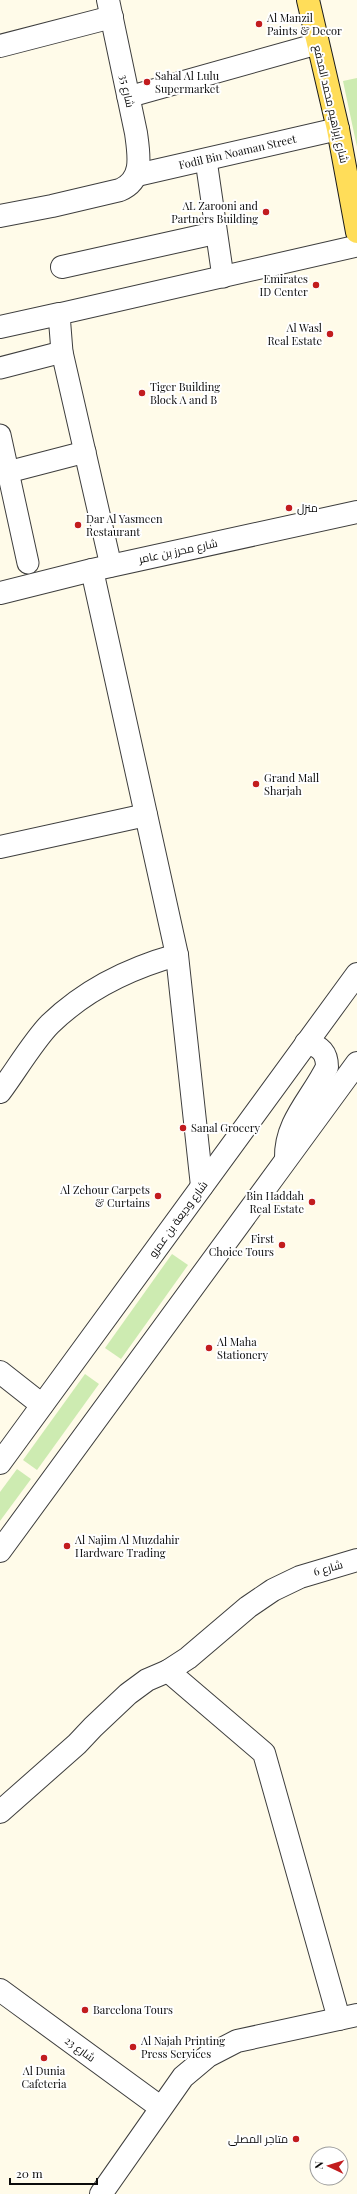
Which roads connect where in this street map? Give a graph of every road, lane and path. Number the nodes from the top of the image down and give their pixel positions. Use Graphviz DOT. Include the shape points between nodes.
graph roads {
  1 [pos="308,0"];
  2 [pos="110,8"];
  3 [pos="317,44"];
  4 [pos="0,46"];
  5 [pos="128,97"];
  6 [pos="338,129"];
  7 [pos="206,160"];
  8 [pos="135,178"];
  9 [pos="0,216"];
  10 [pos="215,232"];
  11 [pos="357,232"];
  12 [pos="357,246"];
  13 [pos="62,267"];
  14 [pos="223,277"];
  15 [pos="59,314"];
  16 [pos="0,327"];
  17 [pos="62,352"];
  18 [pos="0,368"];
  19 [pos="0,435"];
  20 [pos="85,452"];
  21 [pos="8,472"];
  22 [pos="357,512"];
  23 [pos="28,563"];
  24 [pos="102,568"];
  25 [pos="0,593"];
  26 [pos="146,815"];
  27 [pos="0,847"];
  28 [pos="177,955"];
  29 [pos="357,974"];
  30 [pos="306,1043"];
  31 [pos="357,1063"];
  32 [pos="0,1092"];
  33 [pos="286,1162"];
  34 [pos="202,1186"];
  35 [pos="0,1372"];
  36 [pos="42,1405"];
  37 [pos="4,1451"];
  38 [pos="0,1551"];
  39 [pos="357,1560"];
  40 [pos="168,1670"];
  41 [pos="0,1812"];
  42 [pos="0,1990"];
  43 [pos="348,2017"];
  44 [pos="160,2107"];
  45 [pos="101,2194"];
  1 -- 3 [label="main road, شارع إبراهيم محمد المدفع"];
  2 -- 4 [label="street"];
  2 -- 5 [label="street, شارع 35"];
  3 -- 5 [label="street"];
  3 -- 6 [label="main road, شارع إبراهيم محمد المدفع"];
  5 -- 8 [label="street, شارع 35" via="138,150"];
  6 -- 7 [label="street, Fodil Bin Noaman Street"];
  6 -- 11 [label="main road, شارع إبراهيم محمد المدفع"];
  7 -- 8 [label="street, Fodil Bin Noaman Street"];
  7 -- 10 [label="street"];
  8 -- 9 [label="street, Fodil Bin Noaman Street" via="120,190"];
  10 -- 13 [label="street"];
  10 -- 14 [label="street"];
  12 -- 14 [label="street"];
  14 -- 15 [label="street"];
  15 -- 16 [label="street"];
  15 -- 17 [label="street"];
  17 -- 18 [label="street"];
  17 -- 20 [label="street"];
  19 -- 21 [label="street"];
  20 -- 21 [label="street"];
  20 -- 24 [label="street"];
  21 -- 23 [label="street"];
  22 -- 24 [label="street, شارع محرز بن عامر"];
  24 -- 25 [label="street, شارع محرز بن عامر"];
  24 -- 26 [label="street"];
  26 -- 27 [label="street"];
  26 -- 28 [label="street"];
  28 -- 32 [label="street" via="146,963 112,979 79,1000 50,1025"];
  28 -- 34 [label="street"];
  29 -- 30 [label="street, شارع وديعة بن عمرو"];
  30 -- 33 [label="street" via="322,1050 327,1058 327,1067 292,1125 286,1149"];
  30 -- 34 [label="street, شارع وديعة بن عمرو"];
  31 -- 33 [label="street"];
  33 -- 38 [label="street"];
  34 -- 36 [label="street, شارع وديعة بن عمرو"];
  35 -- 36 [label="street"];
  36 -- 37 [label="street, شارع وديعة بن عمرو"];
  39 -- 40 [label="street, شارع 6" via="300,1577 273,1590 248,1607 188,1658"];
  40 -- 41 [label="street, شارع 6" via="147,1680 128,1694 77,1744"];
  40 -- 43 [label="street" via="264,1753"];
  42 -- 44 [label="street, شارع 23"];
  43 -- 44 [label="street" via="237,2041 208,2056 183,2077"];
  44 -- 45 [label="street"];
}
